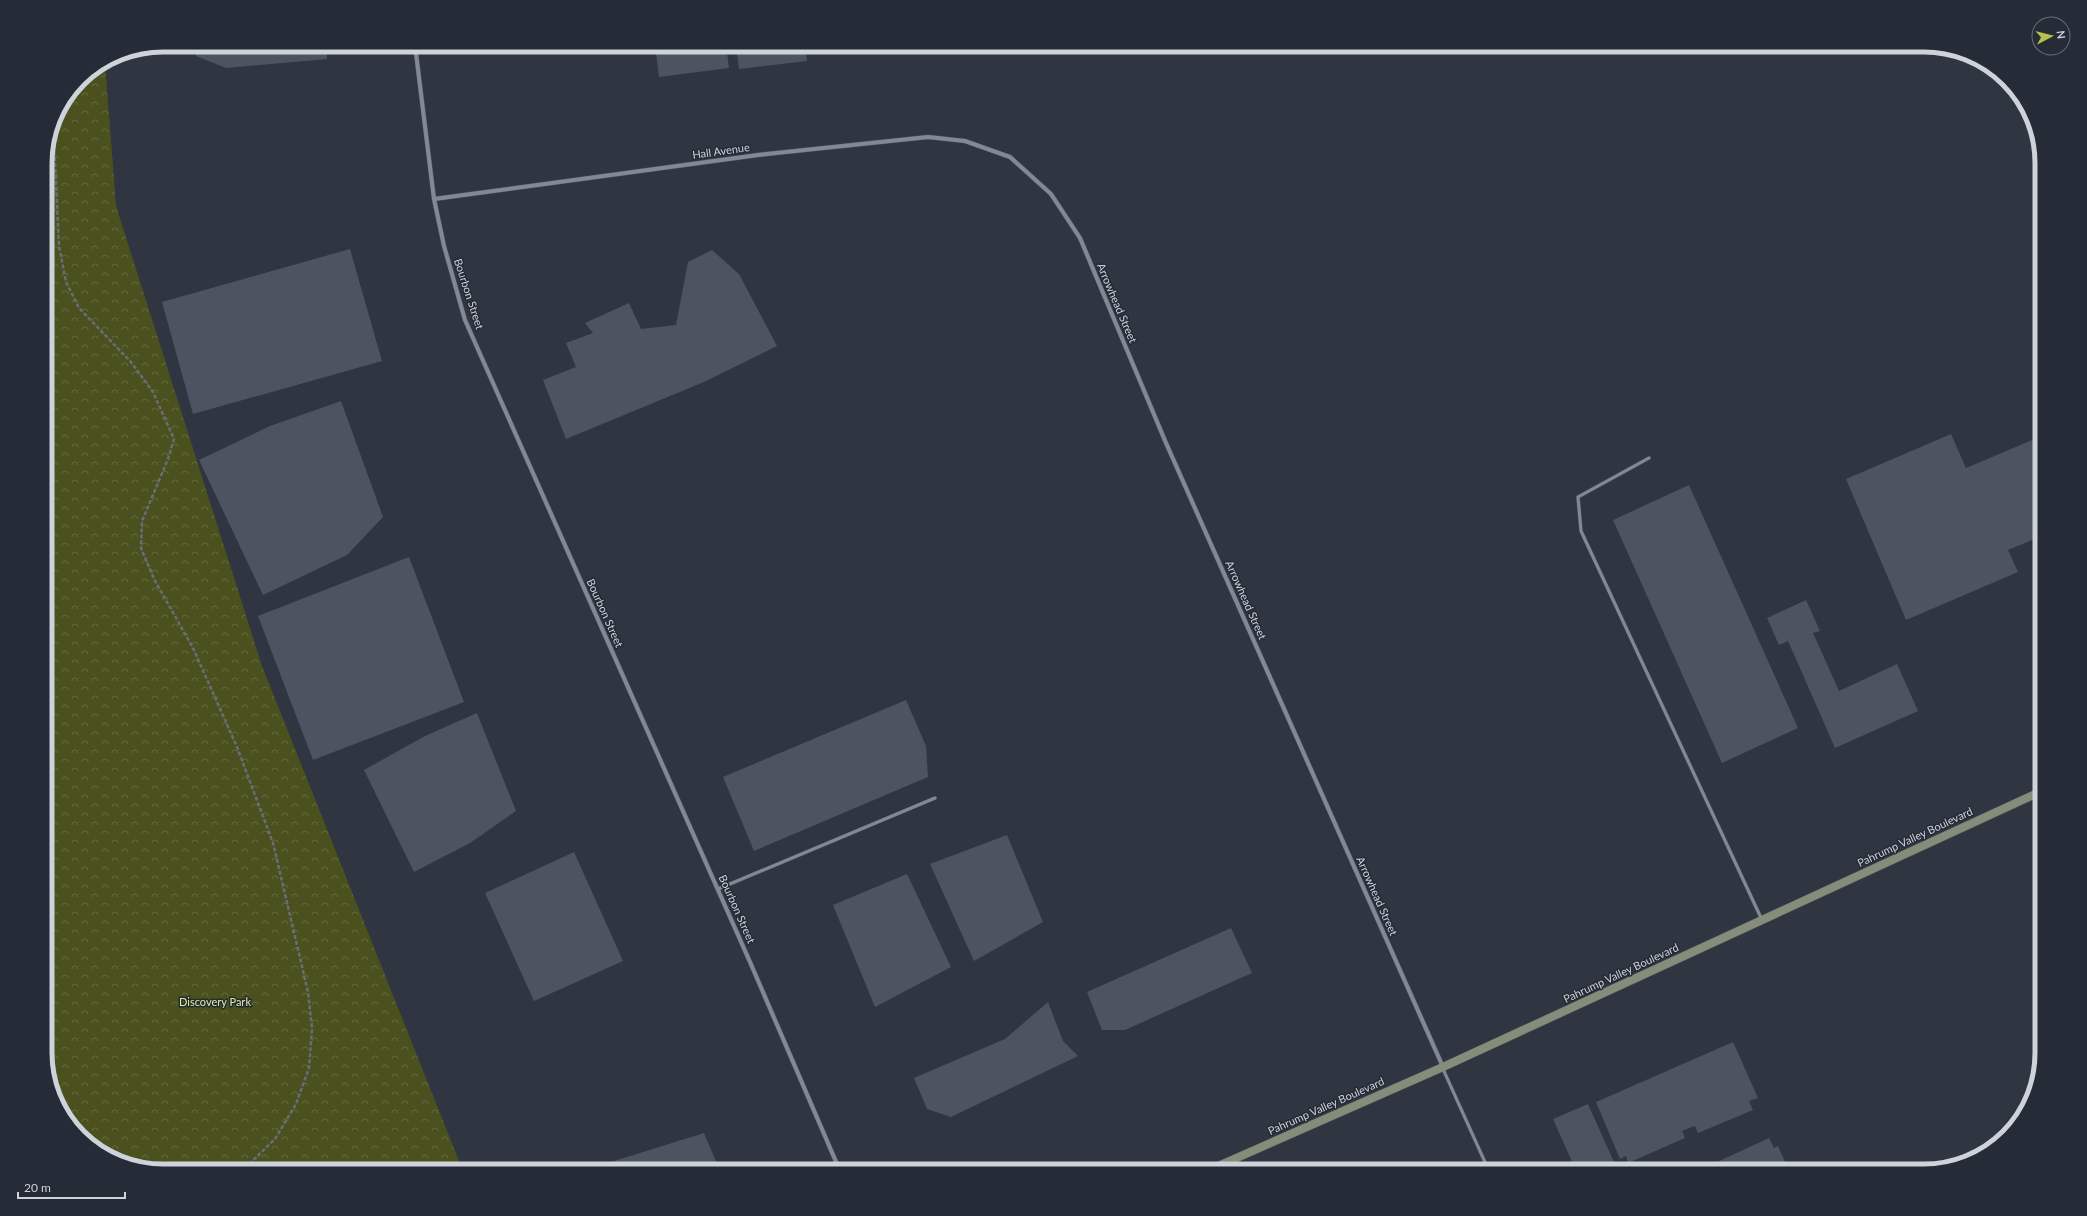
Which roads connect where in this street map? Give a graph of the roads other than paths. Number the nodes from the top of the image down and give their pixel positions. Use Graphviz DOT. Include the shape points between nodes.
graph roads {
  1 [pos="416,52"];
  2 [pos="1010,157"];
  3 [pos="434,199"];
  4 [pos="1649,458"];
  5 [pos="2035,794"];
  6 [pos="935,798"];
  7 [pos="718,889"];
  8 [pos="1762,920"];
  9 [pos="1443,1067"];
  10 [pos="837,1164"];
  11 [pos="1223,1164"];
  12 [pos="1486,1164"];
  1 -- 3 [label="street, Bourbon Street"];
  2 -- 3 [label="street, Hall Avenue" via="965,141 928,137 758,155"];
  2 -- 9 [label="street, Arrowhead Street" via="1051,194 1080,238 1166,443"];
  3 -- 7 [label="street, Bourbon Street" via="465,320"];
  4 -- 8 [label="lane" via="1578,497 1581,531"];
  5 -- 8 [label="main road, Pahrump Valley Boulevard"];
  6 -- 7 [label="lane"];
  7 -- 10 [label="street, Bourbon Street"];
  8 -- 9 [label="main road, Pahrump Valley Boulevard"];
  9 -- 11 [label="main road, Pahrump Valley Boulevard"];
  9 -- 12 [label="lane"];
}
